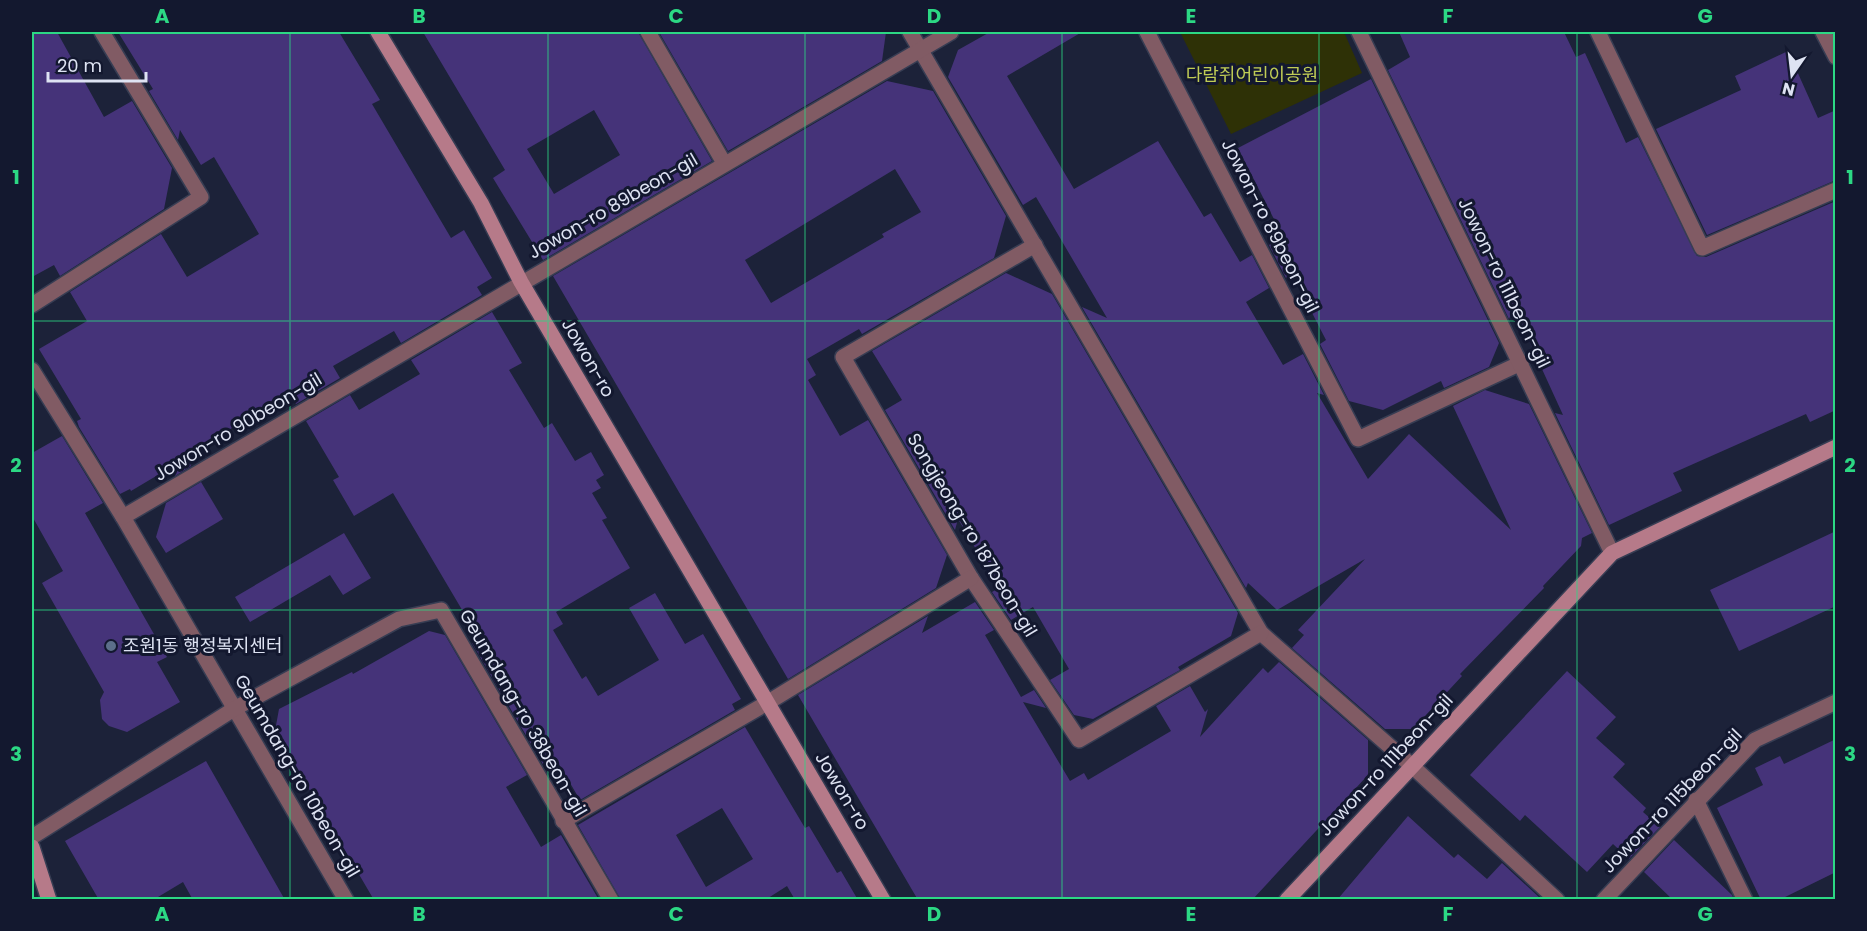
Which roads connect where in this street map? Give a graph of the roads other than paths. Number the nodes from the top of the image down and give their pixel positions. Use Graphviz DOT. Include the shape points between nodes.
graph roads {
  1 [pos="102,32"];
  2 [pos="378,32"];
  3 [pos="648,32"];
  4 [pos="910,32"];
  5 [pos="951,32"];
  6 [pos="1147,32"];
  7 [pos="1359,32"];
  8 [pos="1598,32"];
  9 [pos="1823,32"];
  10 [pos="921,49"];
  11 [pos="1836,57"];
  12 [pos="724,163"];
  13 [pos="1836,190"];
  14 [pos="1035,245"];
  15 [pos="521,282"];
  16 [pos="32,305"];
  17 [pos="1521,363"];
  18 [pos="32,370"];
  19 [pos="1836,447"];
  20 [pos="123,517"];
  21 [pos="1612,553"];
  22 [pos="971,578"];
  23 [pos="1261,633"];
  24 [pos="1836,702"];
  25 [pos="767,703"];
  26 [pos="234,709"];
  27 [pos="1412,765"];
  28 [pos="1696,800"];
  29 [pos="563,821"];
  30 [pos="32,837"];
  31 [pos="32,847"];
  32 [pos="49,900"];
  33 [pos="346,900"];
  34 [pos="611,900"];
  35 [pos="883,900"];
  36 [pos="1287,900"];
  37 [pos="1557,900"];
  38 [pos="1604,900"];
  39 [pos="1745,900"];
  1 -- 16 [label="street" via="201,197"];
  2 -- 15 [label="main road, Jowon-ro" via="481,203"];
  3 -- 12 [label="street, Jowon-ro 89beon-gil"];
  4 -- 10 [label="street"];
  5 -- 10 [label="street, Jowon-ro 89beon-gil"];
  6 -- 17 [label="street, Jowon-ro 89beon-gil" via="1358,439"];
  7 -- 17 [label="street, Jowon-ro 111beon-gil"];
  8 -- 13 [label="street" via="1702,248"];
  9 -- 11 [label="street"];
  10 -- 12 [label="street, Jowon-ro 89beon-gil"];
  10 -- 14 [label="street"];
  12 -- 15 [label="street, Jowon-ro 89beon-gil"];
  14 -- 22 [label="street, Songjeong-ro 187beon-gil" via="843,357"];
  14 -- 23 [label="street"];
  15 -- 20 [label="street, Jowon-ro 90beon-gil"];
  15 -- 25 [label="main road, Jowon-ro"];
  17 -- 21 [label="street, Jowon-ro 111beon-gil"];
  18 -- 20 [label="street"];
  19 -- 21 [label="main road, Jowon-ro 111beon-gil"];
  20 -- 26 [label="street, Geumdang-ro 10beon-gil"];
  21 -- 27 [label="main road, Jowon-ro 111beon-gil"];
  22 -- 23 [label="street, Songjeong-ro 187beon-gil" via="1079,740"];
  22 -- 25 [label="street"];
  23 -- 27 [label="street"];
  24 -- 28 [label="street, Jowon-ro 115beon-gil" via="1755,740"];
  25 -- 29 [label="street"];
  25 -- 35 [label="main road, Jowon-ro"];
  26 -- 29 [label="street, Geumdang-ro 38beon-gil" via="399,619 441,610"];
  26 -- 30 [label="street, Geumdang-ro 38beon-gil"];
  26 -- 33 [label="street, Geumdang-ro 10beon-gil"];
  27 -- 36 [label="main road, Jowon-ro 111beon-gil"];
  27 -- 37 [label="street"];
  28 -- 38 [label="street, Jowon-ro 115beon-gil"];
  28 -- 39 [label="street"];
  29 -- 34 [label="street, Geumdang-ro 38beon-gil"];
  31 -- 32 [label="main road"];
}
